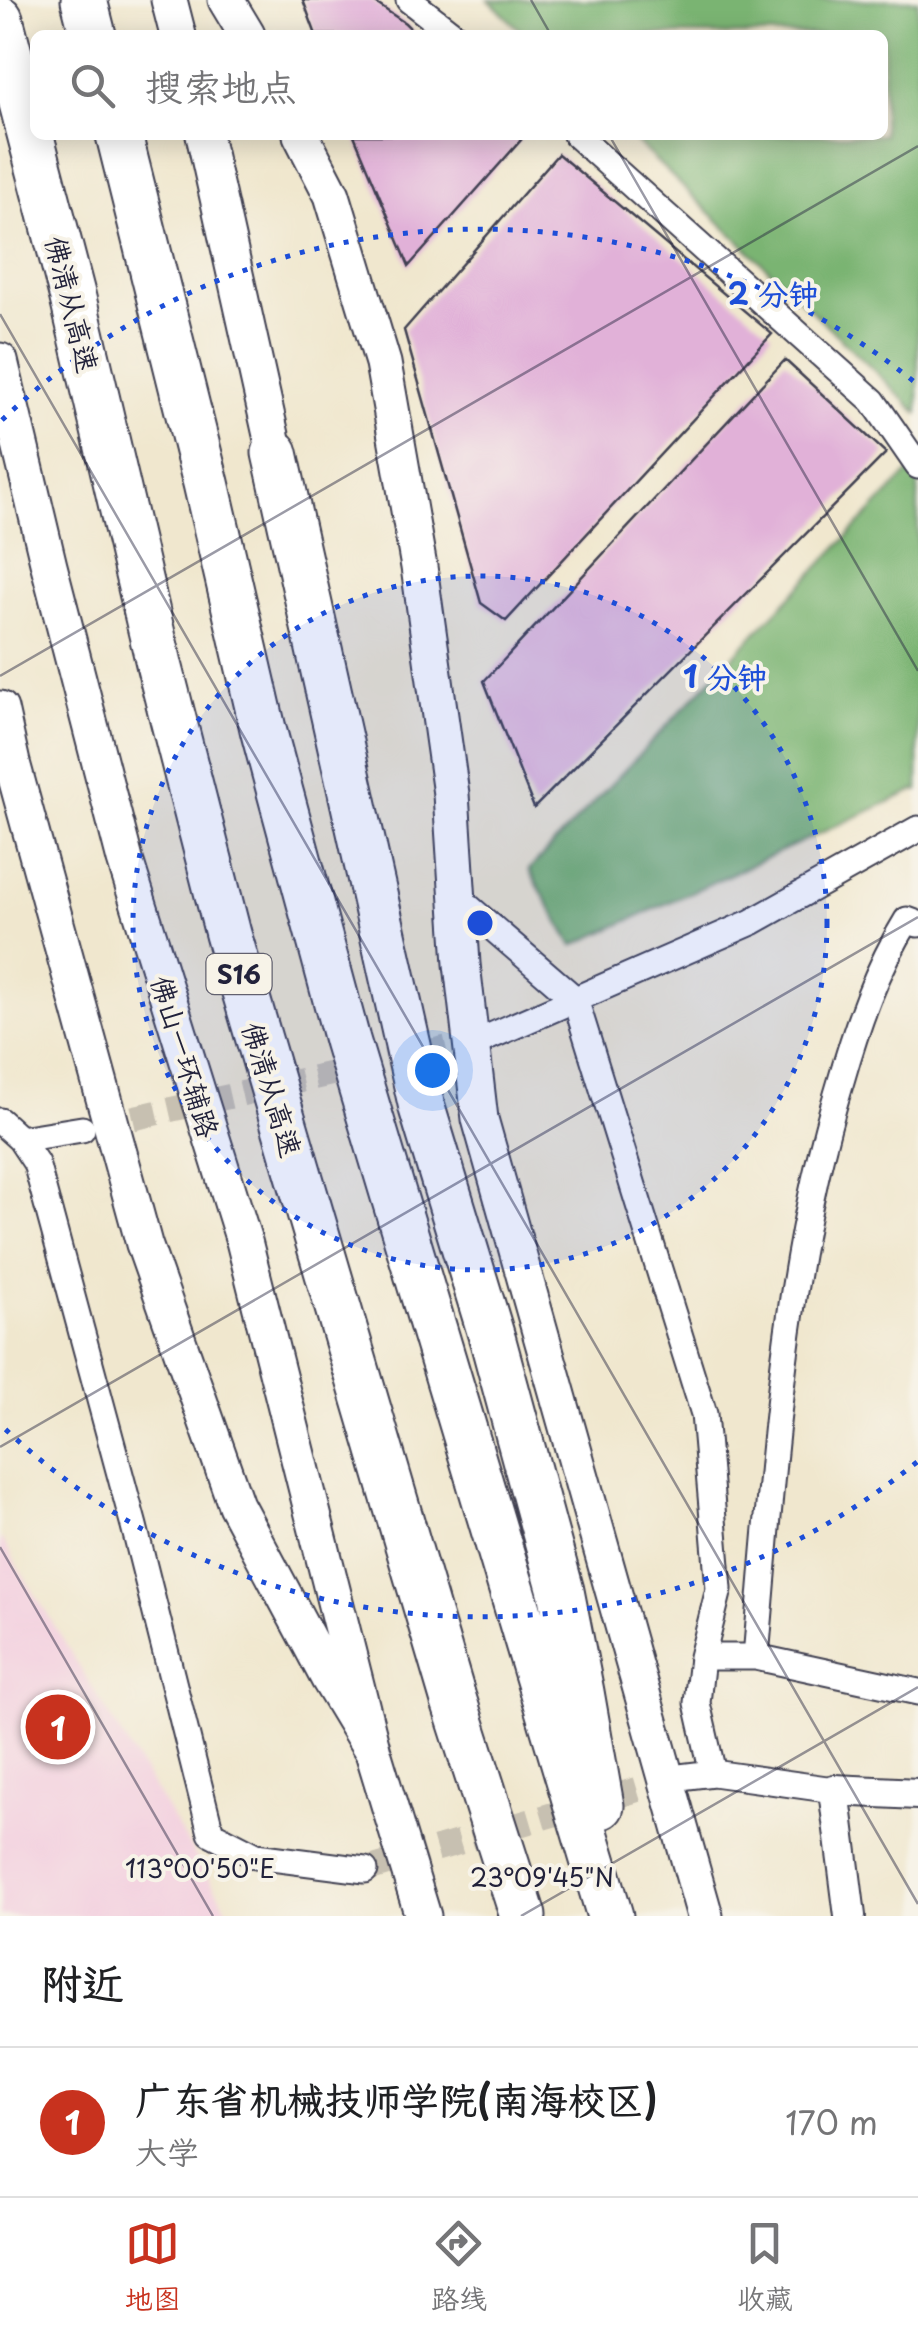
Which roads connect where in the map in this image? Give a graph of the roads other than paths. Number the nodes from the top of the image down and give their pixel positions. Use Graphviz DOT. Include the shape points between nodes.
graph roads {
  1 [pos="84,0"];
  2 [pos="169,0"];
  3 [pos="226,0"];
  4 [pos="409,0"];
  5 [pos="0,19"];
  6 [pos="91,30"];
  7 [pos="177,30"];
  8 [pos="244,30"];
  9 [pos="448,30"];
  10 [pos="30,134"];
  11 [pos="32,140"];
  12 [pos="120,140"];
  13 [pos="205,140"];
  14 [pos="304,140"];
  15 [pos="582,140"];
  16 [pos="0,361"];
  17 [pos="275,453"];
  18 [pos="918,466"];
  19 [pos="0,709"];
  20 [pos="918,828"];
  21 [pos="458,898"];
  22 [pos="918,924"];
  23 [pos="576,999"];
  24 [pos="482,1040"];
  25 [pos="0,1121"];
  26 [pos="82,1129"];
  27 [pos="20,1139"];
  28 [pos="702,1656"];
  29 [pos="756,1657"];
  30 [pos="918,1692"];
  31 [pos="373,1752"];
  32 [pos="713,1773"];
  33 [pos="680,1777"];
  34 [pos="834,1790"];
  35 [pos="918,1794"];
  36 [pos="365,1870"];
  37 [pos="423,1916"];
  38 [pos="523,1916"];
  39 [pos="610,1916"];
  40 [pos="620,1916"];
  41 [pos="705,1916"];
  42 [pos="850,1916"];
  1 -- 6 [label="highway"];
  2 -- 7 [label="main road"];
  3 -- 8 [label="main road"];
  4 -- 9 [label="street"];
  5 -- 10 [label="highway, 佛清从高速 / S16"];
  11 -- 38 [label="highway, 佛清从高速 / S16" via="228,934"];
  12 -- 39 [label="highway" via="341,1020"];
  13 -- 17 [label="main road"];
  14 -- 21 [label="main road" via="332,195 384,363 420,567"];
  15 -- 18 [label="street" via="873,400"];
  16 -- 31 [label="main road, 佛山一环辅路" via="125,860 244,1241"];
  17 -- 40 [label="highway" via="422,1108 561,1591"];
  19 -- 31 [label="main road" via="144,1244 229,1486"];
  20 -- 23 [label="street" via="752,922"];
  21 -- 23 [label="street"];
  21 -- 41 [label="main road" via="480,1119"];
  22 -- 29 [label="street" via="907,920 890,948 824,1136 791,1303"];
  23 -- 24 [label="street"];
  23 -- 28 [label="street" via="704,1414 719,1589"];
  25 -- 27 [label="street"];
  26 -- 27 [label="street"];
  27 -- 36 [label="street" via="36,1163 211,1833 256,1856"];
  28 -- 29 [label="street"];
  28 -- 32 [label="street" via="696,1702"];
  29 -- 30 [label="street"];
  31 -- 37 [label="main road"];
  32 -- 33 [label="street"];
  32 -- 34 [label="street"];
  34 -- 35 [label="street"];
  34 -- 42 [label="street"];
}
